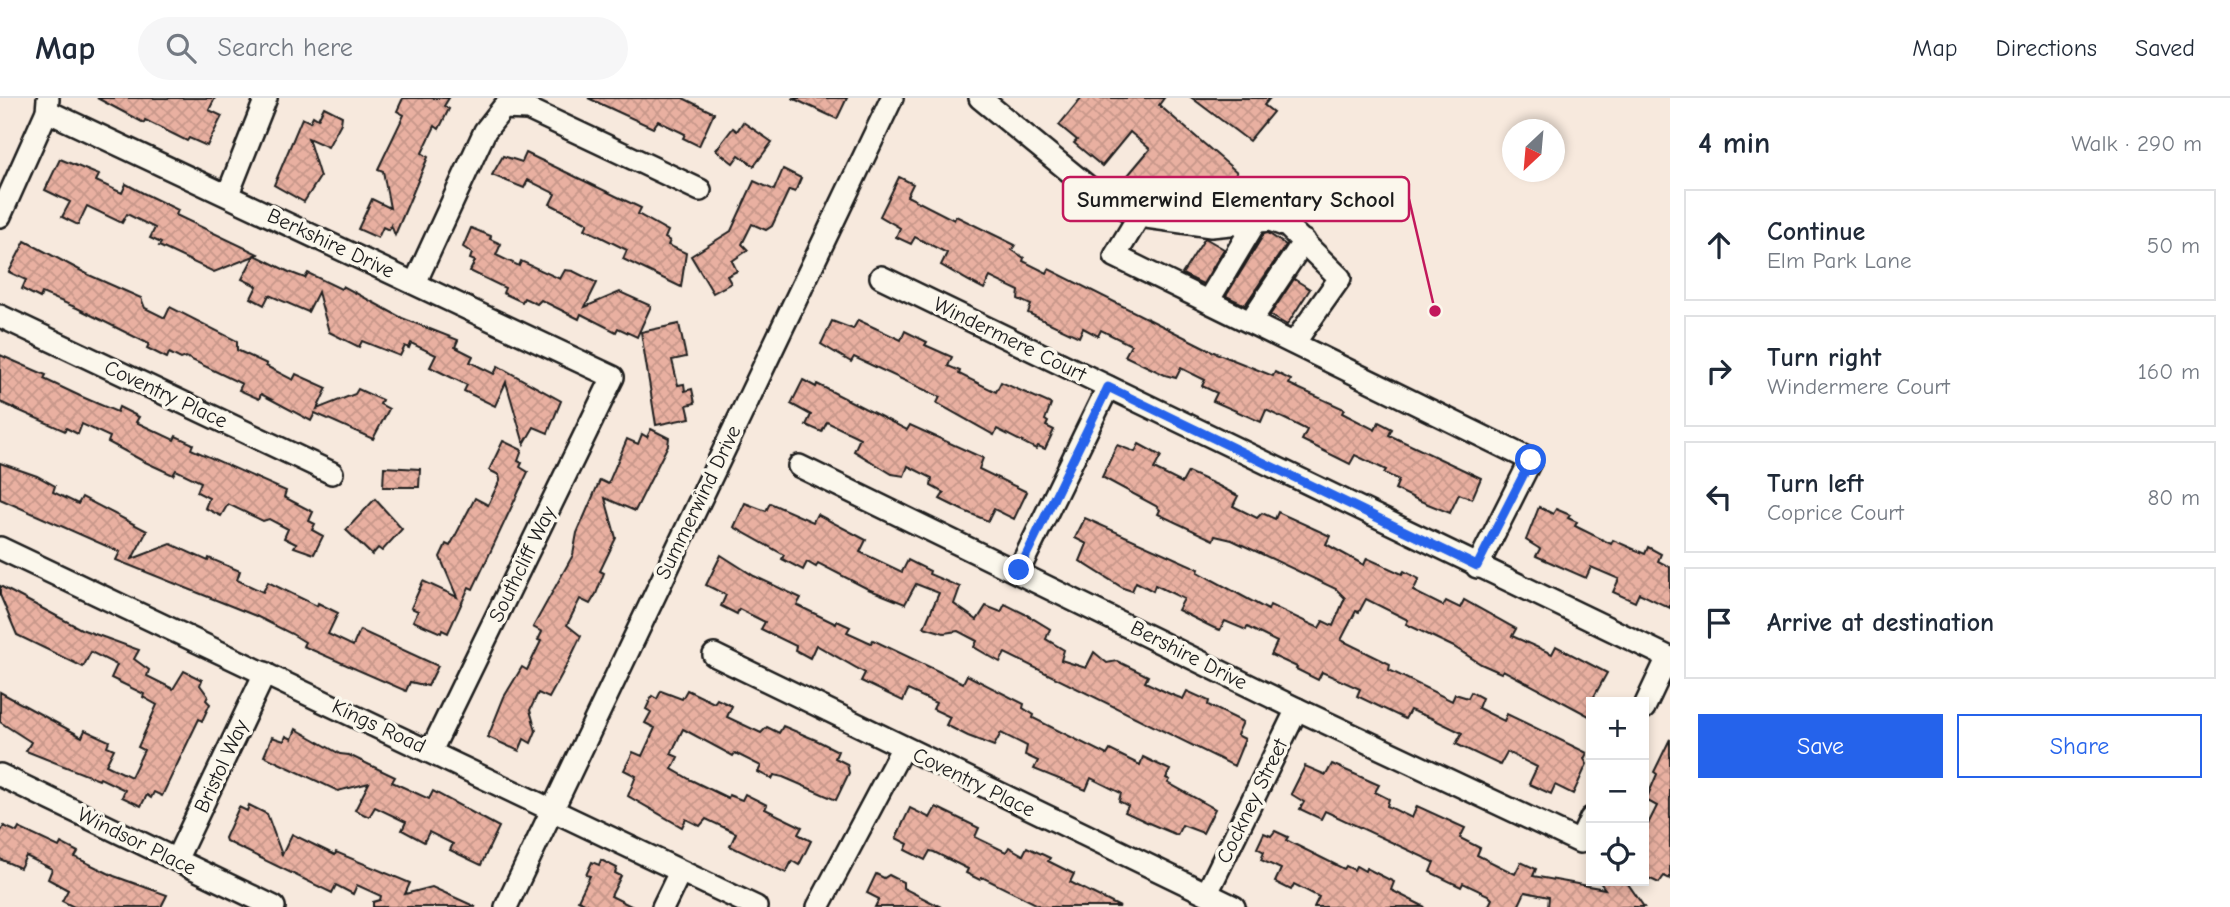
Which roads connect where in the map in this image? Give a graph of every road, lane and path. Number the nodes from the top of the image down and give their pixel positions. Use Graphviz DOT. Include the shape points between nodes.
graph roads {
  1 [pos="266,98"];
  2 [pos="892,98"];
  3 [pos="979,98"];
  4 [pos="48,104"];
  5 [pos="700,190"];
  6 [pos="228,194"];
  7 [pos="0,216"];
  8 [pos="1139,216"];
  9 [pos="1256,221"];
  10 [pos="1304,241"];
  11 [pos="881,277"];
  12 [pos="415,283"];
  13 [pos="1208,301"];
  14 [pos="0,316"];
  15 [pos="1250,322"];
  16 [pos="1294,343"];
  17 [pos="613,377"];
  18 [pos="1108,387"];
  19 [pos="799,466"];
  20 [pos="332,473"];
  21 [pos="0,548"];
  22 [pos="1477,566"];
  23 [pos="1019,570"];
  24 [pos="714,655"];
  25 [pos="265,673"];
  26 [pos="1649,697"];
  27 [pos="1297,709"];
  28 [pos="903,747"];
  29 [pos="431,751"];
  30 [pos="0,775"];
  31 [pos="552,808"];
  32 [pos="1589,823"];
  33 [pos="176,860"];
  34 [pos="680,872"];
  35 [pos="1207,894"];
  36 [pos="274,907"];
  37 [pos="506,907"];
  38 [pos="663,907"];
  39 [pos="756,907"];
  40 [pos="818,907"];
  41 [pos="1234,907"];
  1 -- 6 [label="street"];
  2 -- 31 [label="street, Summerwind Drive"];
  3 -- 8 [label="street" via="1097,194"];
  4 -- 6 [label="street, Berkshire Drive"];
  4 -- 7 [label="street"];
  5 -- 12 [label="street" via="528,109 503,108 485,131"];
  6 -- 12 [label="street, Berkshire Drive"];
  8 -- 9 [label="street" via="1211,226"];
  8 -- 13 [label="street" via="1115,256"];
  9 -- 10 [label="street" via="1287,226"];
  9 -- 13 [label="street"];
  10 -- 15 [label="street"];
  10 -- 16 [label="street" via="1340,278"];
  11 -- 18 [label="street, Windermere Court"];
  12 -- 17 [label="street, Berkshire Drive"];
  13 -- 15 [label="street"];
  14 -- 20 [label="street, Coventry Place"];
  15 -- 16 [label="street"];
  16 -- 22 [label="street" via="1531,460"];
  17 -- 29 [label="street, Southcliff Way"];
  18 -- 22 [label="street, Windermere Court"];
  18 -- 23 [label="street"];
  19 -- 23 [label="street, Bershire Drive"];
  21 -- 25 [label="street, Kings Road"];
  22 -- 26 [label="street, Windermere Court" via="1668,657"];
  23 -- 27 [label="street, Bershire Drive"];
  24 -- 28 [label="street, Coventry Place"];
  25 -- 29 [label="street, Kings Road"];
  25 -- 33 [label="street, Bristol Way"];
  27 -- 32 [label="street, Bershire Drive" via="1580,842"];
  27 -- 35 [label="street, Cockney Street"];
  28 -- 35 [label="street, Coventry Place"];
  28 -- 40 [label="street"];
  29 -- 31 [label="street, Kings Road"];
  30 -- 33 [label="street, Windsor Place"];
  31 -- 34 [label="street, Kings Road"];
  31 -- 37 [label="street, Summerwind Drive"];
  33 -- 36 [label="street, Windsor Place"];
  34 -- 38 [label="street"];
  34 -- 39 [label="street, Kings Road"];
  35 -- 41 [label="street, Coventry Place"];
}
